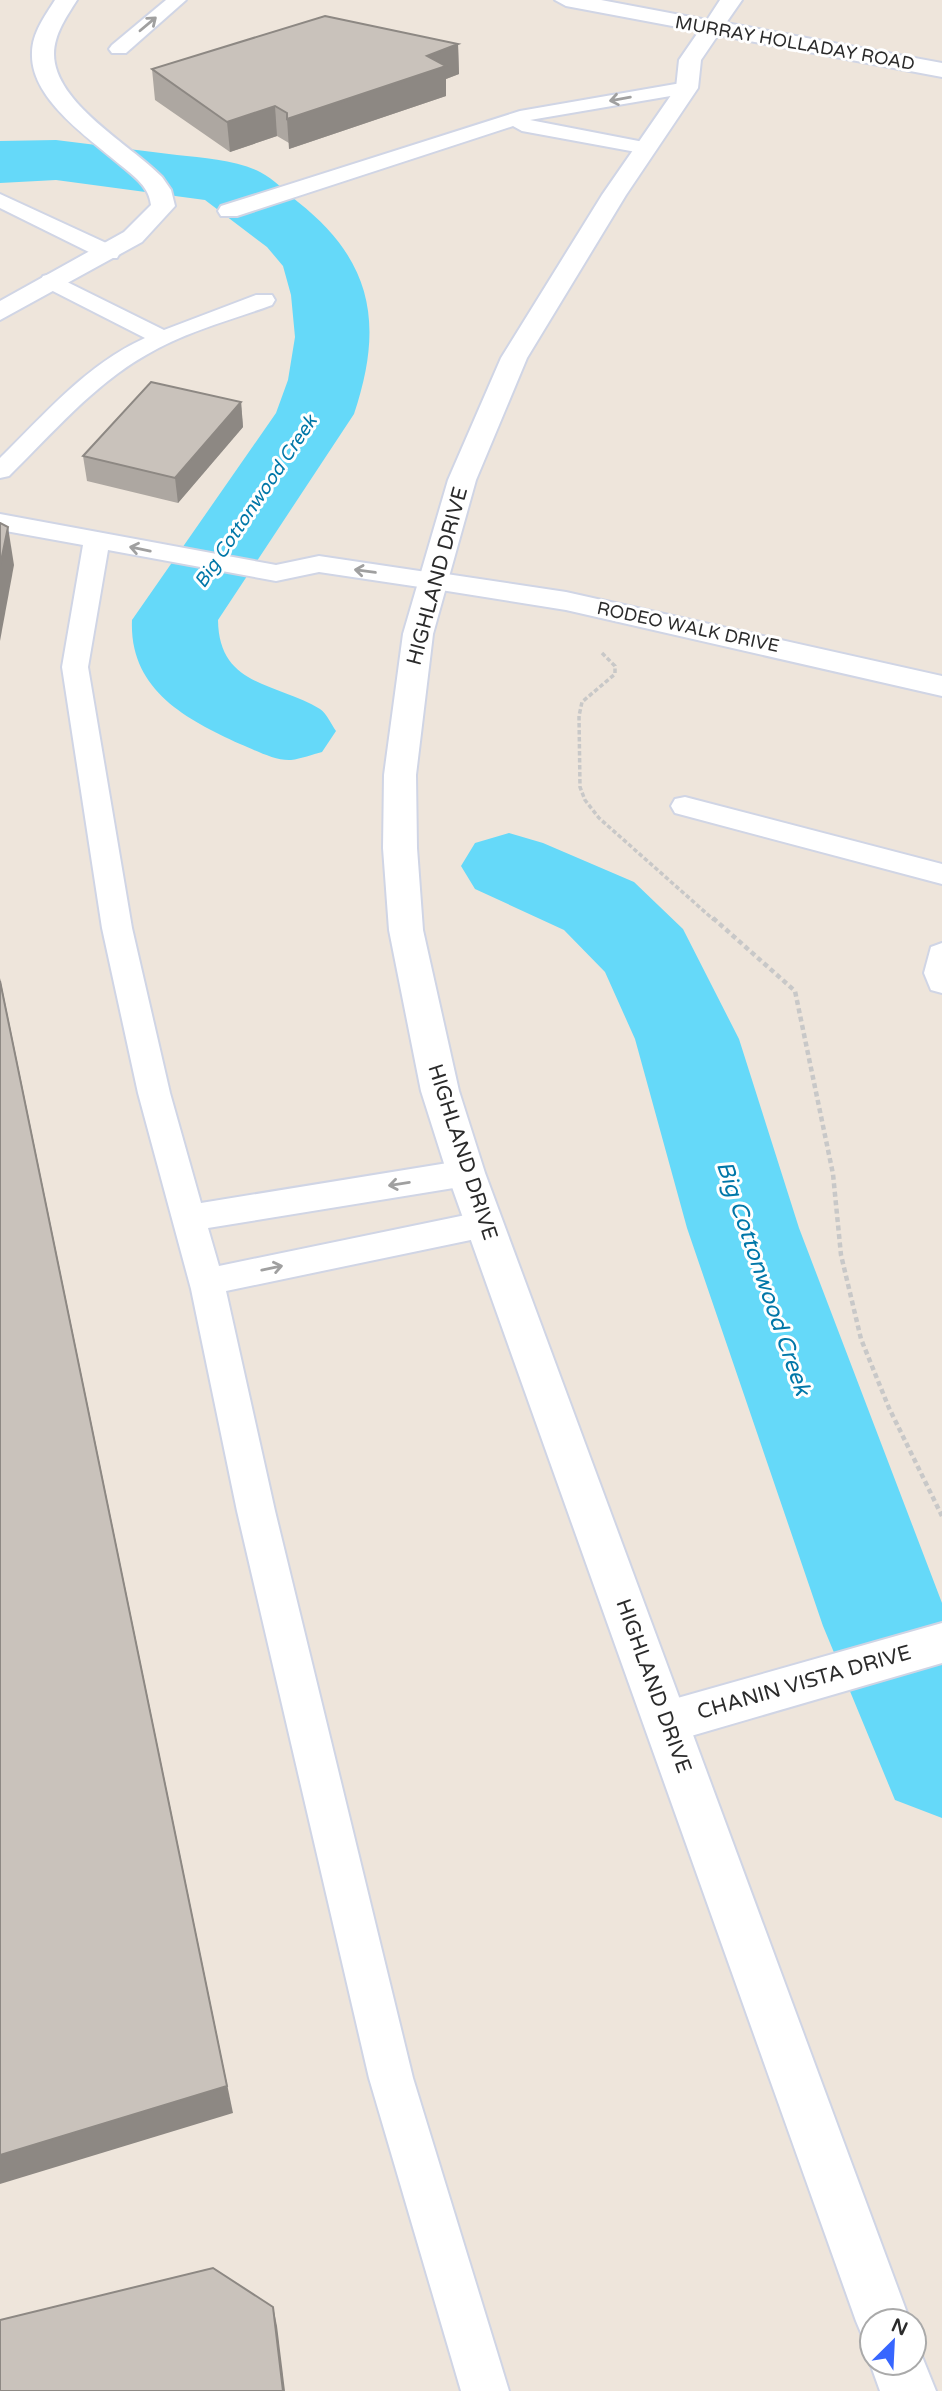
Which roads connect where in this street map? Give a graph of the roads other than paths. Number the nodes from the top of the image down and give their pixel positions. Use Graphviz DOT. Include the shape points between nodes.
graph roads {
  1 [pos="66,0"];
  2 [pos="177,0"];
  3 [pos="566,0"];
  4 [pos="731,0"];
  5 [pos="714,27"];
  6 [pos="118,49"];
  7 [pos="942,70"];
  8 [pos="687,88"];
  9 [pos="506,122"];
  10 [pos="647,148"];
  11 [pos="0,200"];
  12 [pos="229,211"];
  13 [pos="109,253"];
  14 [pos="51,281"];
  15 [pos="264,300"];
  16 [pos="0,312"];
  17 [pos="163,338"];
  18 [pos="0,471"];
  19 [pos="0,522"];
  20 [pos="97,540"];
  21 [pos="433,581"];
  22 [pos="942,685"];
  23 [pos="685,806"];
  24 [pos="942,874"];
  25 [pos="942,954"];
  26 [pos="942,982"];
  27 [pos="466,1173"];
  28 [pos="188,1218"];
  29 [pos="485,1224"];
  30 [pos="206,1282"];
  31 [pos="942,1643"];
  32 [pos="667,1721"];
  33 [pos="878,2307"];
  34 [pos="485,2391"];
  1 -- 13 [label="main road" via="43,34 39,54 45,79 63,105 127,156 163,194 163,206 133,237"];
  6 -- 2 [label="lane, one-way"];
  3 -- 5 [label="main road, MURRAY HOLLADAY ROAD"];
  4 -- 5 [label="main road, HIGHLAND DRIVE"];
  5 -- 7 [label="main road, MURRAY HOLLADAY ROAD"];
  5 -- 8 [label="main road, HIGHLAND DRIVE" via="690,60"];
  8 -- 9 [label="lane, one-way"];
  8 -- 10 [label="main road, HIGHLAND DRIVE"];
  9 -- 10 [label="lane"];
  9 -- 12 [label="lane"];
  10 -- 21 [label="main road, HIGHLAND DRIVE" via="514,358 462,480"];
  11 -- 13 [label="lane"];
  13 -- 14 [label="main road"];
  14 -- 16 [label="main road"];
  14 -- 17 [label="lane"];
  15 -- 17 [label="lane"];
  17 -- 18 [label="lane" via="105,372"];
  19 -- 20 [label="lane"];
  21 -- 20 [label="lane, one-way" via="319,564 276,573"];
  20 -- 28 [label="lane" via="75,667 117,928"];
  21 -- 22 [label="main road, RODEO WALK DRIVE" via="566,601"];
  21 -- 27 [label="main road, HIGHLAND DRIVE" via="418,634 407,702 400,848 421,1012"];
  23 -- 24 [label="lane"];
  25 -- 26 [label="lane"];
  27 -- 28 [label="lane, one-way"];
  27 -- 29 [label="main road, HIGHLAND DRIVE"];
  28 -- 30 [label="lane"];
  30 -- 29 [label="lane, one-way"];
  29 -- 32 [label="main road, HIGHLAND DRIVE"];
  30 -- 34 [label="lane" via="391,2078"];
  31 -- 32 [label="main road, CHANIN VISTA DRIVE"];
  32 -- 33 [label="main road, HIGHLAND DRIVE"];
}
